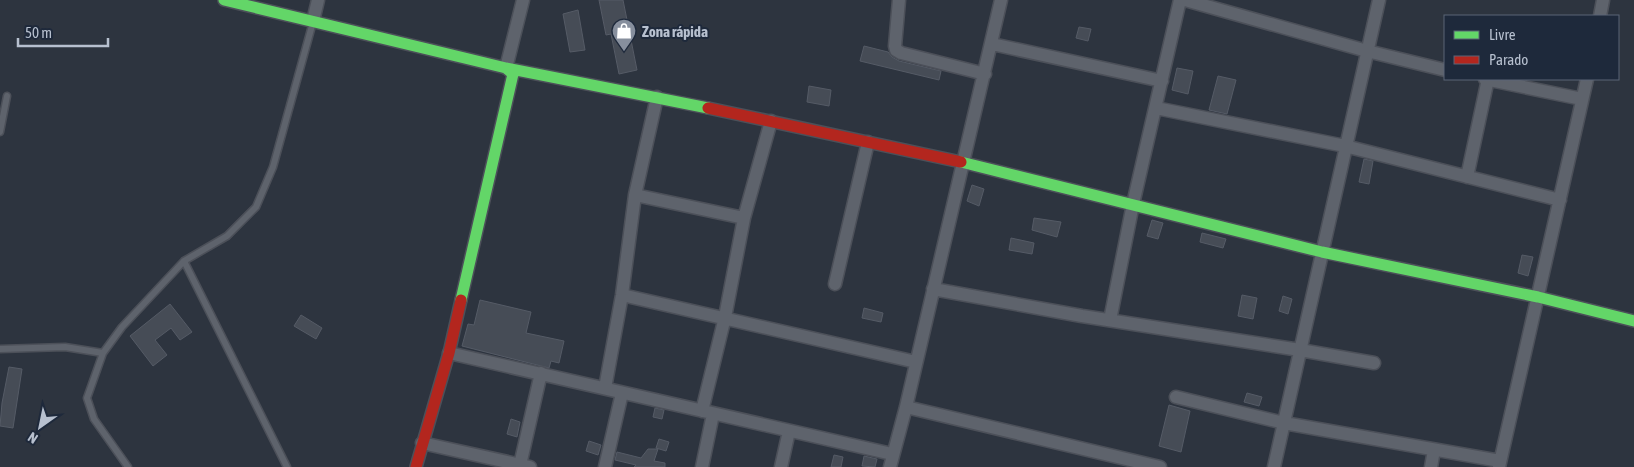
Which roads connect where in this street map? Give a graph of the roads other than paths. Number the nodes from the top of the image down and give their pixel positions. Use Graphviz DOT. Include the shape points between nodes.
graph roads {
  1 [pos="224,0"];
  2 [pos="318,0"];
  3 [pos="522,0"];
  4 [pos="899,0"];
  5 [pos="1001,0"];
  6 [pos="1180,0"];
  7 [pos="1186,0"];
  8 [pos="1379,0"];
  9 [pos="1599,1"];
  10 [pos="1600,15"];
  11 [pos="313,21"];
  12 [pos="992,44"];
  13 [pos="1367,51"];
  14 [pos="506,68"];
  15 [pos="1444,70"];
  16 [pos="985,74"];
  17 [pos="1162,80"];
  18 [pos="1486,80"];
  19 [pos="1491,80"];
  20 [pos="1586,80"];
  21 [pos="8,96"];
  22 [pos="657,97"];
  23 [pos="1582,99"];
  24 [pos="1156,108"];
  25 [pos="771,121"];
  26 [pos="0,132"];
  27 [pos="868,142"];
  28 [pos="1345,146"];
  29 [pos="962,162"];
  30 [pos="1466,177"];
  31 [pos="635,195"];
  32 [pos="1560,200"];
  33 [pos="1133,204"];
  34 [pos="744,218"];
  35 [pos="1322,252"];
  36 [pos="184,261"];
  37 [pos="835,284"];
  38 [pos="933,289"];
  39 [pos="622,295"];
  40 [pos="1538,297"];
  41 [pos="725,317"];
  42 [pos="1110,320"];
  43 [pos="1634,320"];
  44 [pos="0,349"];
  45 [pos="1300,350"];
  46 [pos="449,352"];
  47 [pos="103,353"];
  48 [pos="916,362"];
  49 [pos="1374,363"];
  50 [pos="540,373"];
  51 [pos="605,388"];
  52 [pos="622,393"];
  53 [pos="1176,397"];
  54 [pos="906,407"];
  55 [pos="707,412"];
  56 [pos="1284,423"];
  57 [pos="789,431"];
  58 [pos="422,443"];
  59 [pos="1434,450"];
  60 [pos="892,454"];
  61 [pos="1499,464"];
  62 [pos="525,466"];
  63 [pos="128,467"];
  64 [pos="287,467"];
  65 [pos="416,467"];
  66 [pos="605,467"];
  67 [pos="702,467"];
  68 [pos="781,467"];
  69 [pos="890,467"];
  70 [pos="1160,467"];
  71 [pos="1274,467"];
  72 [pos="1431,467"];
  1 -- 11 [label="street"];
  2 -- 11 [label="street"];
  3 -- 14 [label="street"];
  4 -- 16 [label="street" via="896,50"];
  5 -- 12 [label="street"];
  6 -- 17 [label="street"];
  7 -- 13 [label="street"];
  8 -- 13 [label="street"];
  9 -- 10 [label="street"];
  11 -- 14 [label="street"];
  11 -- 36 [label="lane" via="273,167 256,207 227,236"];
  12 -- 16 [label="street"];
  12 -- 17 [label="street"];
  13 -- 15 [label="street"];
  13 -- 28 [label="street"];
  14 -- 22 [label="street"];
  14 -- 46 [label="street" via="514,74"];
  16 -- 29 [label="street"];
  17 -- 24 [label="street"];
  18 -- 30 [label="street"];
  19 -- 23 [label="street"];
  20 -- 23 [label="street"];
  21 -- 26 [label="lane"];
  22 -- 25 [label="street"];
  22 -- 31 [label="street"];
  23 -- 32 [label="street"];
  24 -- 28 [label="street"];
  24 -- 33 [label="street"];
  25 -- 27 [label="street"];
  25 -- 34 [label="street"];
  27 -- 29 [label="street"];
  27 -- 37 [label="street"];
  28 -- 30 [label="street"];
  28 -- 35 [label="street"];
  29 -- 33 [label="street"];
  29 -- 38 [label="street"];
  30 -- 32 [label="street"];
  31 -- 34 [label="street"];
  31 -- 39 [label="street"];
  32 -- 40 [label="street"];
  33 -- 35 [label="street"];
  33 -- 42 [label="street"];
  34 -- 41 [label="street"];
  35 -- 40 [label="street"];
  35 -- 45 [label="street"];
  36 -- 47 [label="lane" via="122,327"];
  36 -- 64 [label="lane"];
  38 -- 42 [label="street"];
  38 -- 48 [label="street"];
  39 -- 41 [label="street"];
  39 -- 51 [label="street"];
  40 -- 43 [label="street"];
  40 -- 61 [label="street"];
  41 -- 48 [label="street"];
  41 -- 55 [label="street"];
  42 -- 45 [label="street"];
  44 -- 47 [label="lane" via="65,347"];
  45 -- 49 [label="street"];
  45 -- 56 [label="street"];
  46 -- 50 [label="street"];
  46 -- 58 [label="street"];
  47 -- 63 [label="lane" via="87,398 94,419"];
  48 -- 54 [label="street"];
  50 -- 51 [label="street"];
  50 -- 62 [label="street"];
  51 -- 52 [label="street"];
  52 -- 55 [label="street"];
  52 -- 66 [label="street"];
  53 -- 56 [label="street"];
  54 -- 60 [label="street"];
  54 -- 70 [label="street"];
  55 -- 57 [label="street"];
  55 -- 67 [label="street"];
  56 -- 59 [label="street"];
  56 -- 71 [label="street"];
  57 -- 60 [label="street"];
  57 -- 68 [label="street"];
  58 -- 62 [label="street"];
  58 -- 65 [label="street"];
  59 -- 61 [label="street"];
  59 -- 72 [label="street"];
  60 -- 69 [label="street"];
}
